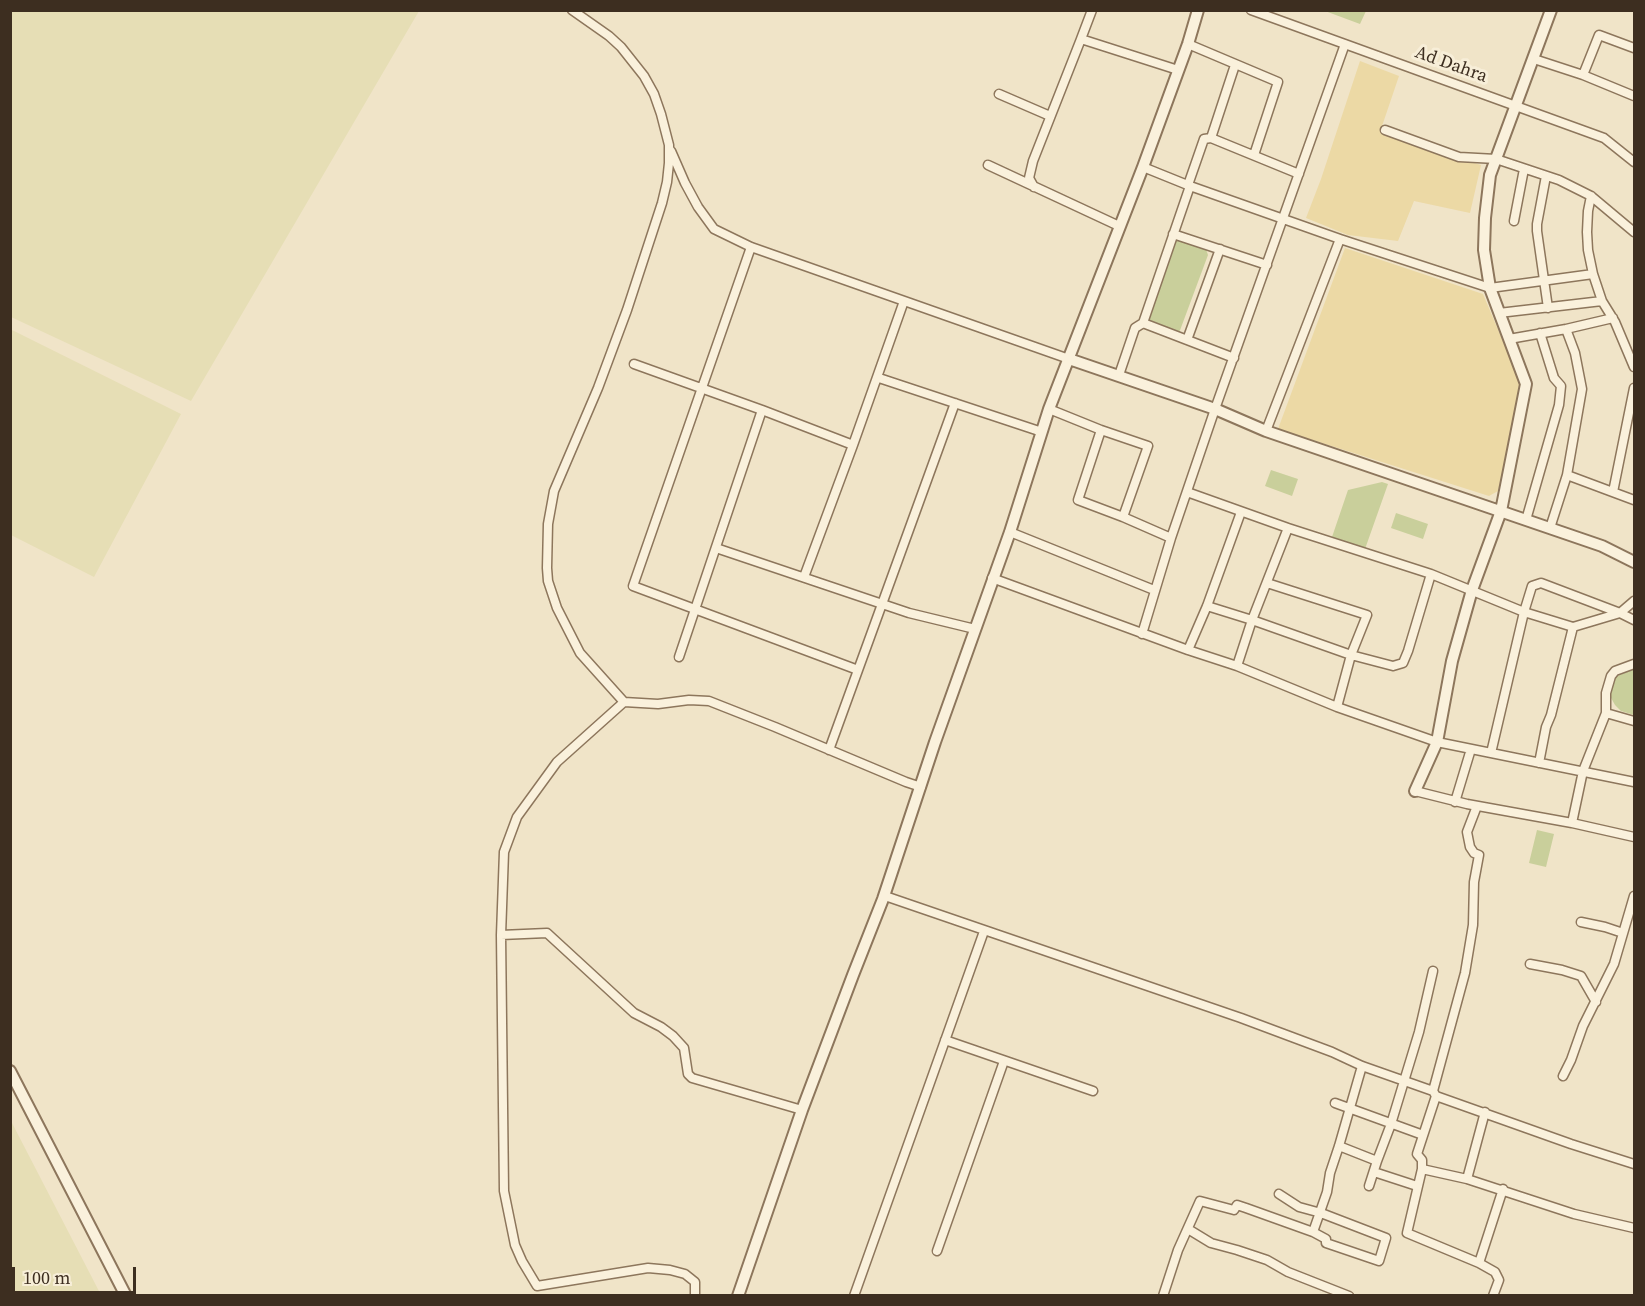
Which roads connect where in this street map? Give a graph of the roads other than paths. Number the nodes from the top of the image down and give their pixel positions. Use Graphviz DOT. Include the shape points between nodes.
graph roads {
  1 [pos="572,10"];
  2 [pos="1092,10"];
  3 [pos="1198,10"];
  4 [pos="1251,10"];
  5 [pos="1551,10"];
  6 [pos="1081,39"];
  7 [pos="1188,44"];
  8 [pos="1345,44"];
  9 [pos="1635,48"];
  10 [pos="1534,59"];
  11 [pos="1235,65"];
  12 [pos="1178,70"];
  13 [pos="1582,75"];
  14 [pos="999,94"];
  15 [pos="1635,96"];
  16 [pos="1515,105"];
  17 [pos="1050,116"];
  18 [pos="1385,130"];
  19 [pos="1211,138"];
  20 [pos="669,145"];
  21 [pos="1254,156"];
  22 [pos="1496,159"];
  23 [pos="1635,162"];
  24 [pos="988,165"];
  25 [pos="1143,167"];
  26 [pos="1524,169"];
  27 [pos="1299,174"];
  28 [pos="1546,176"];
  29 [pos="1189,186"];
  30 [pos="1034,187"];
  31 [pos="1591,196"];
  32 [pos="1283,218"];
  33 [pos="1514,221"];
  34 [pos="1119,226"];
  35 [pos="1635,232"];
  36 [pos="1173,234"];
  37 [pos="1340,239"];
  38 [pos="751,247"];
  39 [pos="1220,249"];
  40 [pos="1267,265"];
  41 [pos="1593,274"];
  42 [pos="1544,280"];
  43 [pos="1490,288"];
  44 [pos="904,301"];
  45 [pos="1602,301"];
  46 [pos="1548,308"];
  47 [pos="1499,313"];
  48 [pos="1613,318"];
  49 [pos="1143,323"];
  50 [pos="1566,329"];
  51 [pos="1540,333"];
  52 [pos="1509,339"];
  53 [pos="1635,339"];
  54 [pos="1187,340"];
  55 [pos="1627,347"];
  56 [pos="1234,358"];
  57 [pos="1069,359"];
  58 [pos="634,364"];
  59 [pos="1635,367"];
  60 [pos="1119,375"];
  61 [pos="879,378"];
  62 [pos="702,388"];
  63 [pos="1635,388"];
  64 [pos="956,403"];
  65 [pos="1049,409"];
  66 [pos="1215,409"];
  67 [pos="762,410"];
  68 [pos="1101,430"];
  69 [pos="1266,430"];
  70 [pos="1042,432"];
  71 [pos="853,445"];
  72 [pos="1567,475"];
  73 [pos="1187,492"];
  74 [pos="1613,492"];
  75 [pos="1635,500"];
  76 [pos="1501,511"];
  77 [pos="1241,512"];
  78 [pos="1122,517"];
  79 [pos="1526,520"];
  80 [pos="1288,528"];
  81 [pos="1550,528"];
  82 [pos="1010,532"];
  83 [pos="1171,538"];
  84 [pos="716,548"];
  85 [pos="1635,562"];
  86 [pos="1431,574"];
  87 [pos="804,577"];
  88 [pos="992,578"];
  89 [pos="1267,583"];
  90 [pos="1472,590"];
  91 [pos="1155,591"];
  92 [pos="1635,601"];
  93 [pos="882,604"];
  94 [pos="1207,606"];
  95 [pos="695,609"];
  96 [pos="1524,612"];
  97 [pos="1620,613"];
  98 [pos="1252,620"];
  99 [pos="1635,620"];
  100 [pos="1573,627"];
  101 [pos="975,629"];
  102 [pos="1142,634"];
  103 [pos="1188,650"];
  104 [pos="1351,655"];
  105 [pos="679,657"];
  106 [pos="1635,664"];
  107 [pos="1237,666"];
  108 [pos="858,670"];
  109 [pos="624,702"];
  110 [pos="1337,707"];
  111 [pos="1606,713"];
  112 [pos="1635,721"];
  113 [pos="1437,742"];
  114 [pos="1471,749"];
  115 [pos="829,750"];
  116 [pos="1491,753"];
  117 [pos="1539,763"];
  118 [pos="1583,771"];
  119 [pos="1635,782"];
  120 [pos="921,787"];
  121 [pos="1415,791"];
  122 [pos="1455,802"];
  123 [pos="1477,806"];
  124 [pos="1572,823"];
  125 [pos="1635,837"];
  126 [pos="885,896"];
  127 [pos="1635,896"];
  128 [pos="1581,922"];
  129 [pos="1623,933"];
  130 [pos="983,934"];
  131 [pos="501,935"];
  132 [pos="1530,964"];
  133 [pos="1433,971"];
  134 [pos="1596,1002"];
  135 [pos="945,1040"];
  136 [pos="1004,1061"];
  137 [pos="1362,1066"];
  138 [pos="10,1071"];
  139 [pos="1563,1076"];
  140 [pos="1404,1081"];
  141 [pos="1093,1091"];
  142 [pos="1435,1093"];
  143 [pos="1335,1103"];
  144 [pos="1349,1108"];
  145 [pos="802,1110"];
  146 [pos="1485,1112"];
  147 [pos="1391,1124"];
  148 [pos="1423,1135"];
  149 [pos="1339,1146"];
  150 [pos="1377,1161"];
  151 [pos="1635,1164"];
  152 [pos="1422,1169"];
  153 [pos="1374,1172"];
  154 [pos="1467,1179"];
  155 [pos="1369,1186"];
  156 [pos="1417,1186"];
  157 [pos="1503,1189"];
  158 [pos="1279,1194"];
  159 [pos="1321,1213"];
  160 [pos="1188,1228"];
  161 [pos="1635,1228"];
  162 [pos="1313,1232"];
  163 [pos="937,1251"];
  164 [pos="1479,1263"];
  165 [pos="126,1296"];
  166 [pos="694,1296"];
  167 [pos="738,1296"];
  168 [pos="854,1296"];
  169 [pos="1163,1296"];
  170 [pos="1349,1296"];
  171 [pos="1493,1296"];
  1 -- 20 [label="street" via="609,36 645,76"];
  2 -- 6 [label="street"];
  3 -- 7 [label="street"];
  4 -- 8 [label="street, Ad Dahra"];
  5 -- 10 [label="street"];
  6 -- 12 [label="street"];
  6 -- 17 [label="street"];
  7 -- 11 [label="street"];
  7 -- 12 [label="street"];
  8 -- 16 [label="street, Ad Dahra"];
  8 -- 27 [label="street"];
  9 -- 13 [label="street" via="1599,35"];
  10 -- 13 [label="street"];
  10 -- 16 [label="street"];
  11 -- 19 [label="street"];
  11 -- 21 [label="street" via="1278,82"];
  12 -- 25 [label="street"];
  13 -- 15 [label="street"];
  14 -- 17 [label="street"];
  16 -- 22 [label="street"];
  16 -- 23 [label="street, Ad Dahra" via="1604,138"];
  17 -- 30 [label="street" via="1029,178"];
  18 -- 22 [label="street" via="1460,157"];
  19 -- 21 [label="street"];
  19 -- 29 [label="street" via="1204,139"];
  20 -- 38 [label="street" via="685,183 714,229"];
  20 -- 109 [label="street" via="662,203 612,352 554,491 546,540 548,581 564,624 580,653"];
  21 -- 27 [label="street"];
  22 -- 26 [label="street"];
  22 -- 43 [label="street" via="1485,218 1484,250"];
  24 -- 30 [label="street"];
  25 -- 29 [label="street"];
  25 -- 34 [label="street"];
  26 -- 28 [label="street"];
  26 -- 33 [label="street"];
  27 -- 32 [label="street"];
  28 -- 31 [label="street"];
  28 -- 42 [label="street" via="1537,224"];
  29 -- 32 [label="street"];
  29 -- 36 [label="street"];
  30 -- 34 [label="street"];
  31 -- 35 [label="street"];
  31 -- 41 [label="street" via="1587,232"];
  32 -- 37 [label="street"];
  32 -- 40 [label="street"];
  34 -- 57 [label="street"];
  36 -- 39 [label="street"];
  36 -- 49 [label="street"];
  37 -- 43 [label="street"];
  37 -- 69 [label="street"];
  38 -- 44 [label="street"];
  38 -- 62 [label="street"];
  39 -- 40 [label="street"];
  39 -- 54 [label="street"];
  40 -- 56 [label="street"];
  41 -- 42 [label="street"];
  41 -- 45 [label="street"];
  42 -- 43 [label="street"];
  42 -- 46 [label="street"];
  43 -- 47 [label="street"];
  44 -- 57 [label="street"];
  44 -- 71 [label="street"];
  45 -- 46 [label="street"];
  45 -- 48 [label="street"];
  46 -- 47 [label="street"];
  47 -- 52 [label="street"];
  48 -- 50 [label="street"];
  48 -- 55 [label="street"];
  49 -- 54 [label="street"];
  49 -- 60 [label="street" via="1135,328"];
  50 -- 51 [label="street"];
  50 -- 72 [label="street" via="1582,389"];
  51 -- 52 [label="street"];
  51 -- 79 [label="street" via="1554,378 1561,386"];
  52 -- 76 [label="street" via="1526,384"];
  53 -- 55 [label="street"];
  54 -- 56 [label="street"];
  55 -- 59 [label="street"];
  56 -- 66 [label="street"];
  57 -- 60 [label="street"];
  57 -- 65 [label="street"];
  58 -- 62 [label="street"];
  60 -- 66 [label="street"];
  61 -- 64 [label="street"];
  62 -- 67 [label="street"];
  62 -- 95 [label="street" via="633,586"];
  63 -- 74 [label="street"];
  64 -- 70 [label="street"];
  64 -- 93 [label="street"];
  65 -- 68 [label="street"];
  65 -- 70 [label="street"];
  66 -- 69 [label="street"];
  66 -- 73 [label="street"];
  67 -- 71 [label="street"];
  67 -- 84 [label="street"];
  68 -- 78 [label="street" via="1078,500"];
  68 -- 78 [label="street" via="1148,446"];
  69 -- 76 [label="street"];
  70 -- 82 [label="street"];
  71 -- 87 [label="street"];
  72 -- 74 [label="street"];
  72 -- 81 [label="street"];
  73 -- 77 [label="street"];
  73 -- 83 [label="street"];
  74 -- 75 [label="street"];
  76 -- 79 [label="street"];
  76 -- 90 [label="street"];
  77 -- 80 [label="street"];
  77 -- 94 [label="street"];
  78 -- 83 [label="street"];
  79 -- 81 [label="street"];
  80 -- 86 [label="street"];
  80 -- 89 [label="street"];
  81 -- 85 [label="street"];
  82 -- 88 [label="street"];
  82 -- 91 [label="street"];
  83 -- 91 [label="street"];
  84 -- 87 [label="street"];
  84 -- 95 [label="street"];
  86 -- 90 [label="street"];
  86 -- 104 [label="street" via="1403,663 1394,666"];
  87 -- 93 [label="street"];
  88 -- 101 [label="street"];
  88 -- 102 [label="street"];
  89 -- 98 [label="street"];
  89 -- 104 [label="street" via="1367,615"];
  90 -- 96 [label="street"];
  90 -- 113 [label="street" via="1452,661"];
  91 -- 102 [label="street"];
  92 -- 97 [label="street"];
  93 -- 101 [label="street"];
  93 -- 108 [label="street"];
  94 -- 98 [label="street"];
  94 -- 103 [label="street"];
  95 -- 105 [label="street"];
  95 -- 108 [label="street"];
  96 -- 97 [label="street" via="1532,586 1541,583"];
  96 -- 100 [label="street"];
  96 -- 116 [label="street"];
  97 -- 99 [label="street"];
  97 -- 100 [label="street"];
  98 -- 104 [label="street"];
  98 -- 107 [label="street"];
  100 -- 117 [label="street"];
  101 -- 120 [label="street"];
  102 -- 103 [label="street"];
  103 -- 107 [label="street"];
  104 -- 110 [label="street"];
  106 -- 111 [label="street" via="1611,676"];
  107 -- 110 [label="street"];
  108 -- 115 [label="street"];
  109 -- 115 [label="street" via="708,701"];
  109 -- 131 [label="street" via="557,762 517,817 504,852"];
  110 -- 113 [label="street"];
  111 -- 112 [label="street"];
  111 -- 118 [label="street"];
  113 -- 114 [label="street"];
  113 -- 121 [label="street"];
  114 -- 116 [label="street"];
  114 -- 122 [label="street"];
  115 -- 120 [label="street"];
  116 -- 117 [label="street"];
  117 -- 118 [label="street"];
  118 -- 119 [label="street"];
  118 -- 124 [label="street"];
  120 -- 126 [label="street"];
  121 -- 122 [label="street"];
  122 -- 123 [label="street"];
  123 -- 124 [label="street"];
  123 -- 142 [label="street" via="1467,832 1470,847 1479,855 1473,925"];
  124 -- 125 [label="street"];
  126 -- 137 [label="street" via="1241,1018"];
  126 -- 145 [label="street"];
  127 -- 129 [label="street"];
  128 -- 129 [label="street"];
  129 -- 134 [label="street"];
  130 -- 135 [label="street"];
  131 -- 145 [label="street" via="547,933 634,1013 673,1036 684,1048 692,1078"];
  131 -- 166 [label="street" via="504,1191 522,1261 537,1286 648,1268 685,1274 696,1282"];
  132 -- 134 [label="street" via="1581,976"];
  133 -- 140 [label="street"];
  134 -- 139 [label="street"];
  135 -- 136 [label="street"];
  135 -- 168 [label="street"];
  136 -- 141 [label="street"];
  136 -- 163 [label="street"];
  137 -- 140 [label="street"];
  137 -- 144 [label="street"];
  138 -- 165 [label="street"];
  140 -- 142 [label="street"];
  140 -- 147 [label="street"];
  142 -- 146 [label="street"];
  142 -- 148 [label="street"];
  143 -- 144 [label="street"];
  144 -- 147 [label="street"];
  144 -- 149 [label="street"];
  145 -- 167 [label="street"];
  146 -- 151 [label="street"];
  146 -- 154 [label="street"];
  147 -- 148 [label="street"];
  147 -- 150 [label="street"];
  148 -- 152 [label="street" via="1417,1154"];
  149 -- 150 [label="street"];
  149 -- 159 [label="street"];
  150 -- 153 [label="street"];
  152 -- 154 [label="street"];
  152 -- 156 [label="street"];
  153 -- 155 [label="street"];
  153 -- 156 [label="street"];
  154 -- 157 [label="street"];
  156 -- 164 [label="street" via="1407,1233"];
  157 -- 161 [label="street" via="1574,1214"];
  157 -- 164 [label="street"];
  158 -- 159 [label="street" via="1299,1207"];
  159 -- 162 [label="street"];
  159 -- 162 [label="street" via="1386,1238 1379,1261 1326,1243 1326,1239"];
  160 -- 162 [label="street" via="1200,1201 1233,1210 1237,1205"];
  160 -- 169 [label="street"];
  160 -- 170 [label="street" via="1211,1243 1267,1260"];
  164 -- 171 [label="street" via="1496,1272 1499,1280"];
}
